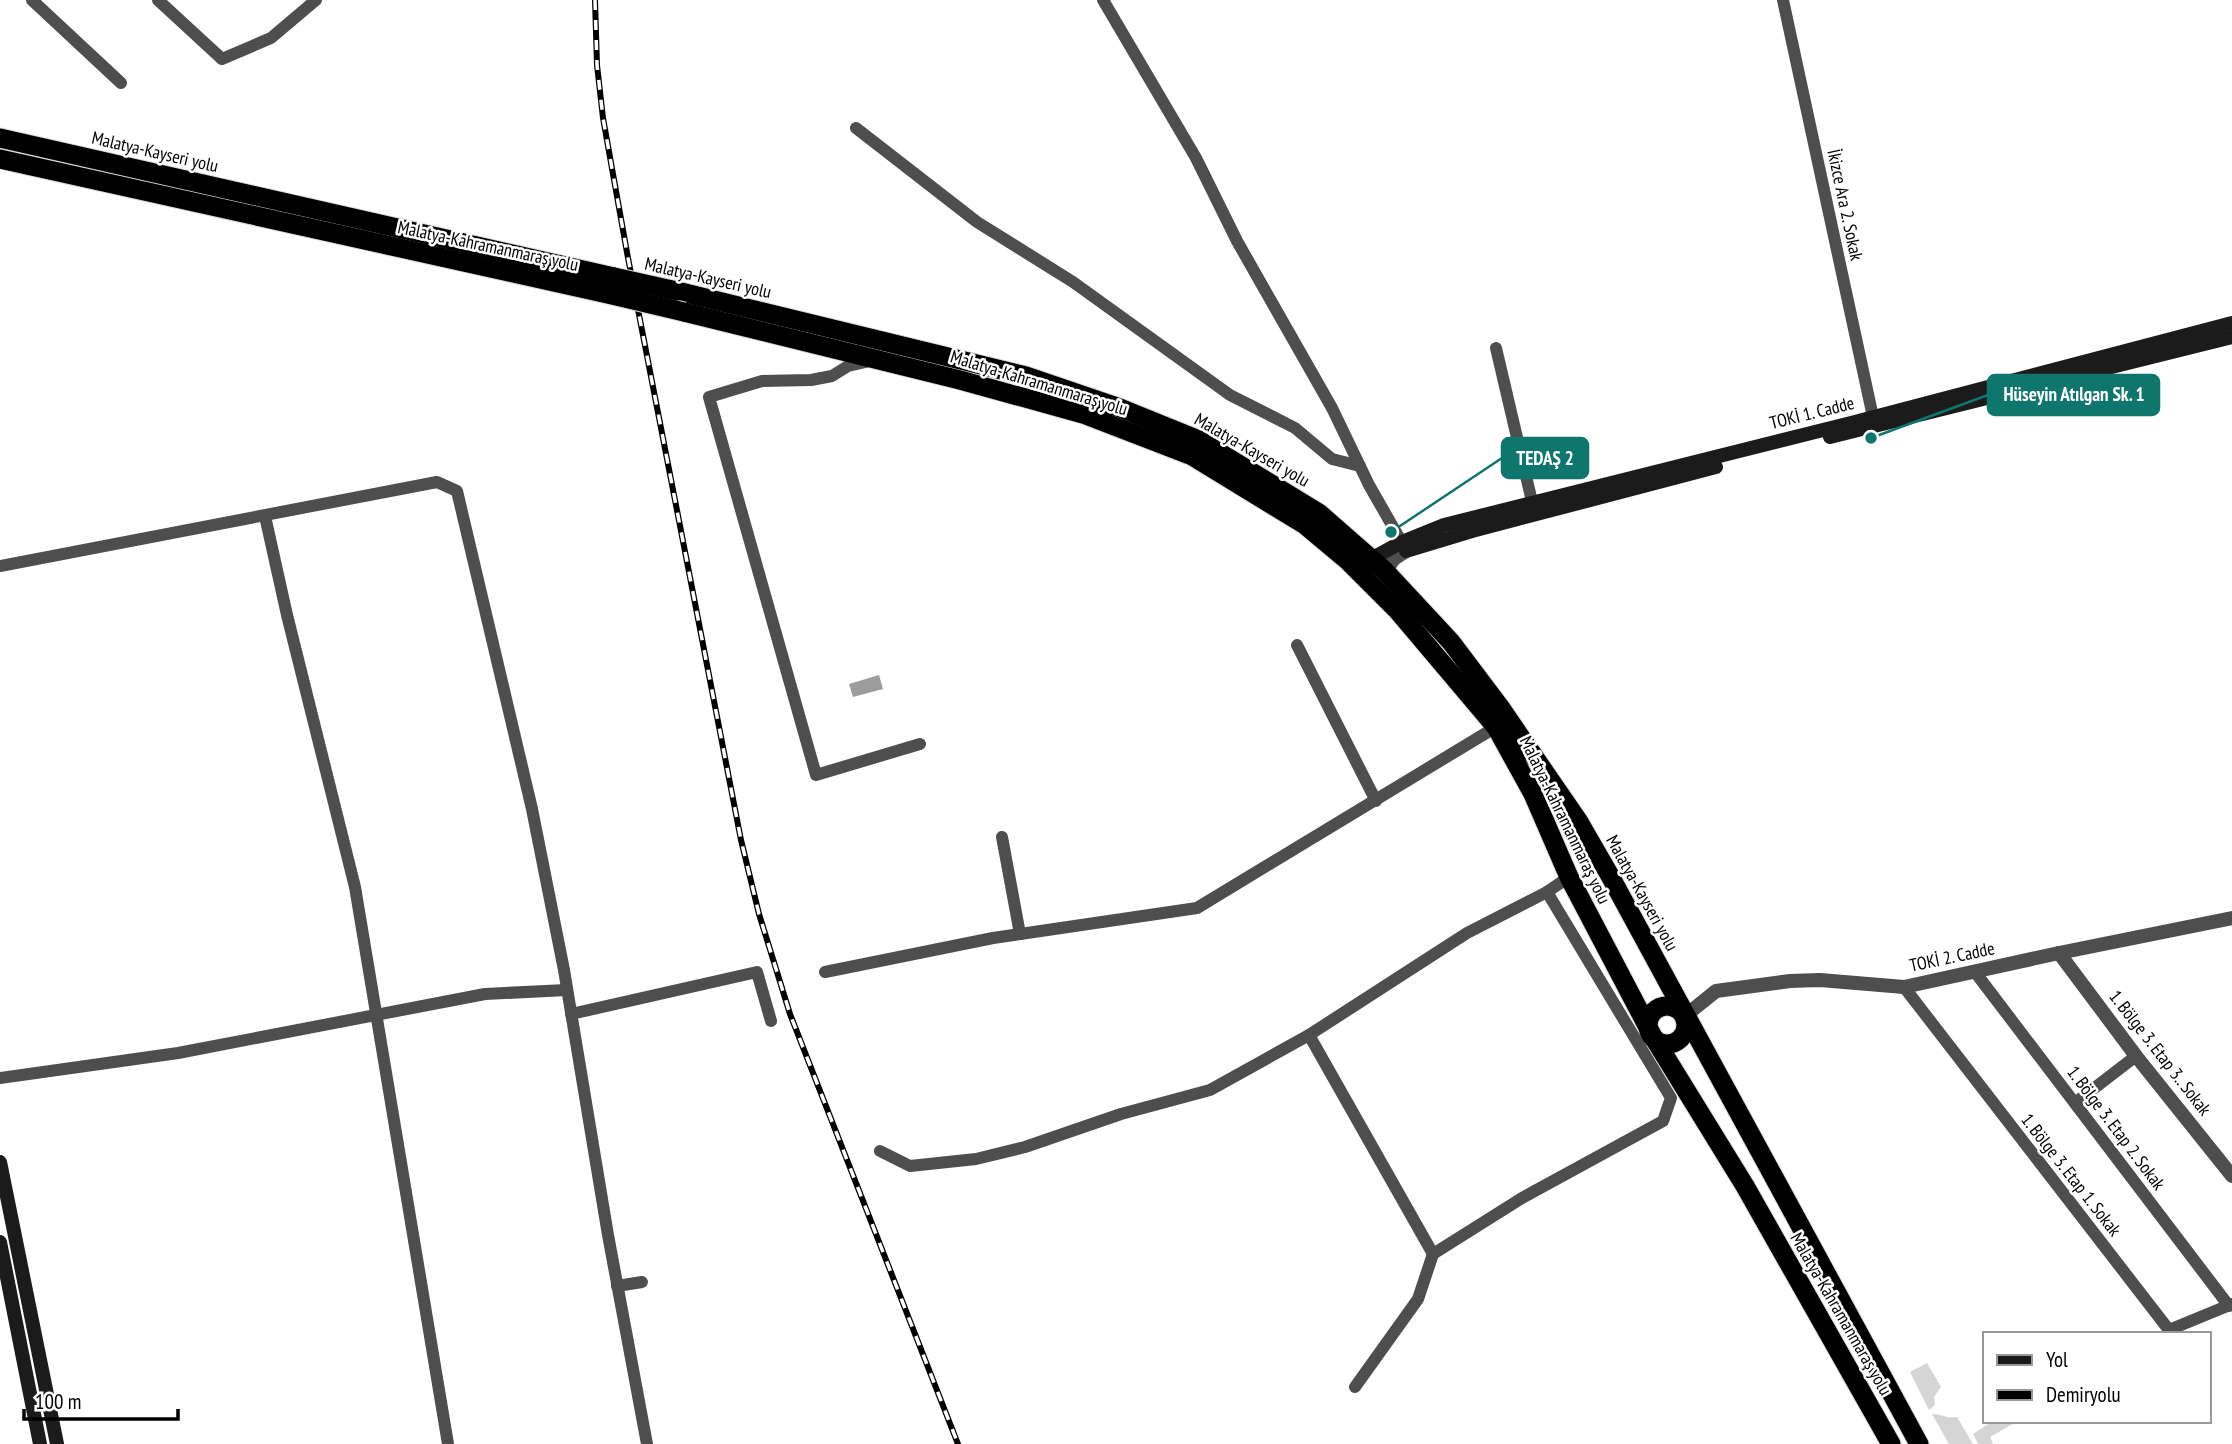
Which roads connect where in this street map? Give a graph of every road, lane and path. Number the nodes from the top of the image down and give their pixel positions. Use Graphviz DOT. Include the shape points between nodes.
graph roads {
  1 [pos="32,0"];
  2 [pos="158,0"];
  3 [pos="316,0"];
  4 [pos="1103,0"];
  5 [pos="1783,0"];
  6 [pos="121,83"];
  7 [pos="856,128"];
  8 [pos="0,138"];
  9 [pos="0,159"];
  10 [pos="613,286"];
  11 [pos="2232,323"];
  12 [pos="2232,337"];
  13 [pos="1496,348"];
  14 [pos="874,360"];
  15 [pos="1873,417"];
  16 [pos="1360,466"];
  17 [pos="1533,508"];
  18 [pos="265,516"];
  19 [pos="1404,547"];
  20 [pos="1378,565"];
  21 [pos="0,566"];
  22 [pos="1297,645"];
  23 [pos="1496,727"];
  24 [pos="920,744"];
  25 [pos="1376,801"];
  26 [pos="1002,837"];
  27 [pos="1569,877"];
  28 [pos="1547,891"];
  29 [pos="2232,918"];
  30 [pos="1020,934"];
  31 [pos="2059,953"];
  32 [pos="825,972"];
  33 [pos="1975,972"];
  34 [pos="1904,988"];
  35 [pos="567,990"];
  36 [pos="571,1014"];
  37 [pos="1685,1016"];
  38 [pos="378,1017"];
  39 [pos="771,1021"];
  40 [pos="1309,1035"];
  41 [pos="1652,1035"];
  42 [pos="2136,1056"];
  43 [pos="0,1078"];
  44 [pos="2075,1103"];
  45 [pos="880,1151"];
  46 [pos="0,1162"];
  47 [pos="2231,1174"];
  48 [pos="0,1242"];
  49 [pos="1433,1254"];
  50 [pos="642,1282"];
  51 [pos="617,1286"];
  52 [pos="2230,1305"];
  53 [pos="1354,1387"];
  54 [pos="40,1444"];
  55 [pos="57,1444"];
  56 [pos="448,1444"];
  57 [pos="647,1444"];
  58 [pos="1891,1444"];
  59 [pos="1919,1444"];
  1 -- 6 [label="street"];
  2 -- 3 [label="street" via="222,59 271,38"];
  4 -- 16 [label="street" via="1196,158"];
  5 -- 15 [label="street, İkizce Ara 2. Sokak"];
  7 -- 16 [label="street" via="977,222 1073,282 1230,395 1295,428 1332,459"];
  8 -- 10 [label="highway, Malatya-Kayseri yolu"];
  9 -- 10 [label="highway, Malatya-Kahramanmaraş yolu"];
  10 -- 14 [label="highway, Malatya-Kahramanmaraş yolu, bridge" via="684,312"];
  10 -- 20 [label="highway, Malatya-Kayseri yolu, bridge" via="677,292 1026,376 1120,408 1199,440 1318,513"];
  11 -- 15 [label="main road, TOKİ 1. Cadde"];
  12 -- 17 [label="main road, TOKİ 1. Cadde"];
  13 -- 17 [label="street"];
  14 -- 23 [label="highway, Malatya-Kahramanmaraş yolu" via="1083,414 1192,456 1305,525 1348,561 1398,611"];
  14 -- 24 [label="street" via="848,366 832,376 762,381 709,397 816,775"];
  15 -- 17 [label="main road, TOKİ 1. Cadde"];
  16 -- 19 [label="street"];
  17 -- 19 [label="main road, TOKİ 1. Cadde"];
  18 -- 21 [label="street"];
  18 -- 35 [label="street" via="437,482 457,491 532,809"];
  18 -- 38 [label="street" via="355,887"];
  19 -- 20 [label="street" via="1394,559"];
  20 -- 37 [label="highway, Malatya-Kayseri yolu" via="1451,642 1579,822"];
  22 -- 25 [label="street"];
  23 -- 25 [label="street"];
  23 -- 27 [label="highway, Malatya-Kahramanmaraş yolu" via="1533,794"];
  25 -- 30 [label="street" via="1197,908"];
  26 -- 30 [label="street"];
  27 -- 28 [label="street"];
  27 -- 41 [label="highway, Malatya-Kahramanmaraş yolu"];
  28 -- 40 [label="street" via="1467,933"];
  28 -- 49 [label="street" via="1671,1098 1663,1121 1522,1198"];
  29 -- 31 [label="street, TOKİ 2. Cadde"];
  30 -- 32 [label="street"];
  31 -- 33 [label="street, TOKİ 2. Cadde"];
  31 -- 42 [label="street, 1. Bölge 3. Etap 3.. Sokak"];
  33 -- 34 [label="street, TOKİ 2. Cadde"];
  33 -- 44 [label="street, 1. Bölge 3. Etap 2. Sokak"];
  34 -- 37 [label="street, TOKİ 2. Cadde" via="1790,981 1716,991"];
  34 -- 52 [label="street, 1. Bölge 3. Etap 1. Sokak" via="2169,1330"];
  35 -- 36 [label="street"];
  35 -- 38 [label="street" via="485,994"];
  36 -- 39 [label="street" via="757,972"];
  36 -- 51 [label="street"];
  37 -- 41 [label="highway" via="1686,1028 1679,1039 1661,1043"];
  37 -- 41 [label="highway" via="1675,1007 1657,1009 1650,1018"];
  37 -- 59 [label="highway, Malatya-Kayseri yolu"];
  38 -- 43 [label="street" via="178,1053"];
  38 -- 56 [label="street"];
  40 -- 45 [label="street" via="1210,1090 1024,1147 976,1159 911,1166"];
  40 -- 49 [label="street"];
  41 -- 58 [label="highway, Malatya-Kahramanmaraş yolu" via="1745,1186"];
  42 -- 44 [label="street"];
  42 -- 47 [label="street, 1. Bölge 3. Etap 3.. Sokak"];
  44 -- 52 [label="street, 1. Bölge 3. Etap 2. Sokak"];
  46 -- 55 [label="main road"];
  48 -- 54 [label="main road"];
  49 -- 53 [label="street" via="1418,1299"];
  50 -- 51 [label="street"];
  51 -- 57 [label="street"];
}
